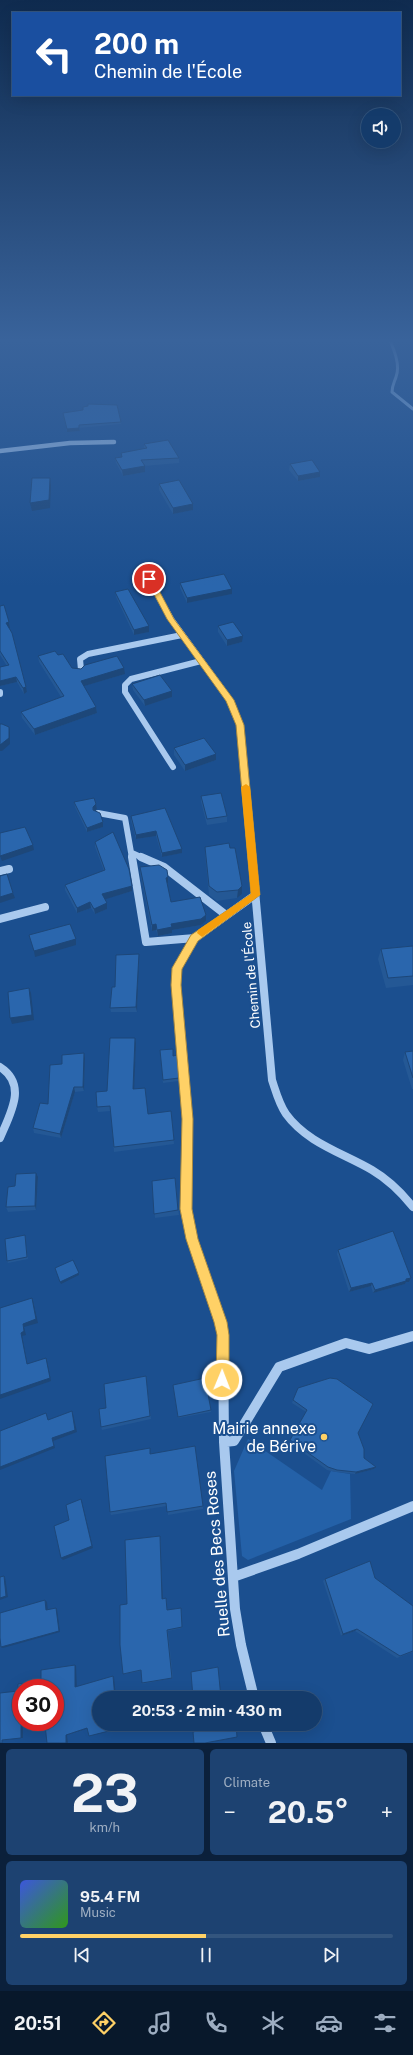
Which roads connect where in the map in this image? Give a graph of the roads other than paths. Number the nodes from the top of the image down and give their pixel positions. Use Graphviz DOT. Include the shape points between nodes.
graph roads {
  1 [pos="114,442"];
  2 [pos="0,450"];
  3 [pos="149,579"];
  4 [pos="182,634"];
  5 [pos="201,661"];
  6 [pos="81,670"];
  7 [pos="173,767"];
  8 [pos="98,813"];
  9 [pos="132,853"];
  10 [pos="10,869"];
  11 [pos="0,871"];
  12 [pos="255,895"];
  13 [pos="45,907"];
  14 [pos="226,915"];
  15 [pos="0,919"];
  16 [pos="195,938"];
  17 [pos="0,1067"];
  18 [pos="1,1135"];
  19 [pos="413,1207"];
  20 [pos="413,1336"];
  21 [pos="224,1442"];
  22 [pos="413,1506"];
  23 [pos="233,1577"];
  24 [pos="252,1691"];
  25 [pos="266,1731"];
  26 [pos="271,1743"];
  1 -- 2 [label="street" via="70,443"];
  3 -- 4 [label="street, Chemin de l'École"];
  4 -- 5 [label="street, Chemin de l'École"];
  4 -- 6 [label="street" via="88,654 80,659"];
  5 -- 7 [label="street" via="131,679 125,685 125,692"];
  5 -- 12 [label="street, Chemin de l'École" via="230,700 240,725"];
  8 -- 9 [label="street" via="125,818"];
  9 -- 14 [label="street" via="174,874"];
  9 -- 16 [label="street" via="146,942"];
  10 -- 11 [label="street"];
  12 -- 14 [label="street, Ruelle des Becs Roses"];
  12 -- 19 [label="street, Chemin de l'École" via="272,1080 278,1098 288,1116 306,1134 383,1177 403,1193"];
  13 -- 15 [label="street"];
  14 -- 16 [label="street, Ruelle des Becs Roses"];
  16 -- 21 [label="street, Ruelle des Becs Roses" via="177,968 176,985 188,1119 186,1209 192,1239 214,1300 223,1335"];
  17 -- 18 [label="street" via="12,1074 16,1083 16,1094"];
  20 -- 21 [label="street" via="369,1350 346,1343 279,1367 234,1441"];
  21 -- 23 [label="street, Ruelle des Becs Roses"];
  22 -- 23 [label="street" via="298,1554"];
  23 -- 24 [label="street, Ruelle des Becs Roses" via="241,1645"];
  25 -- 26 [label="street"];
}
